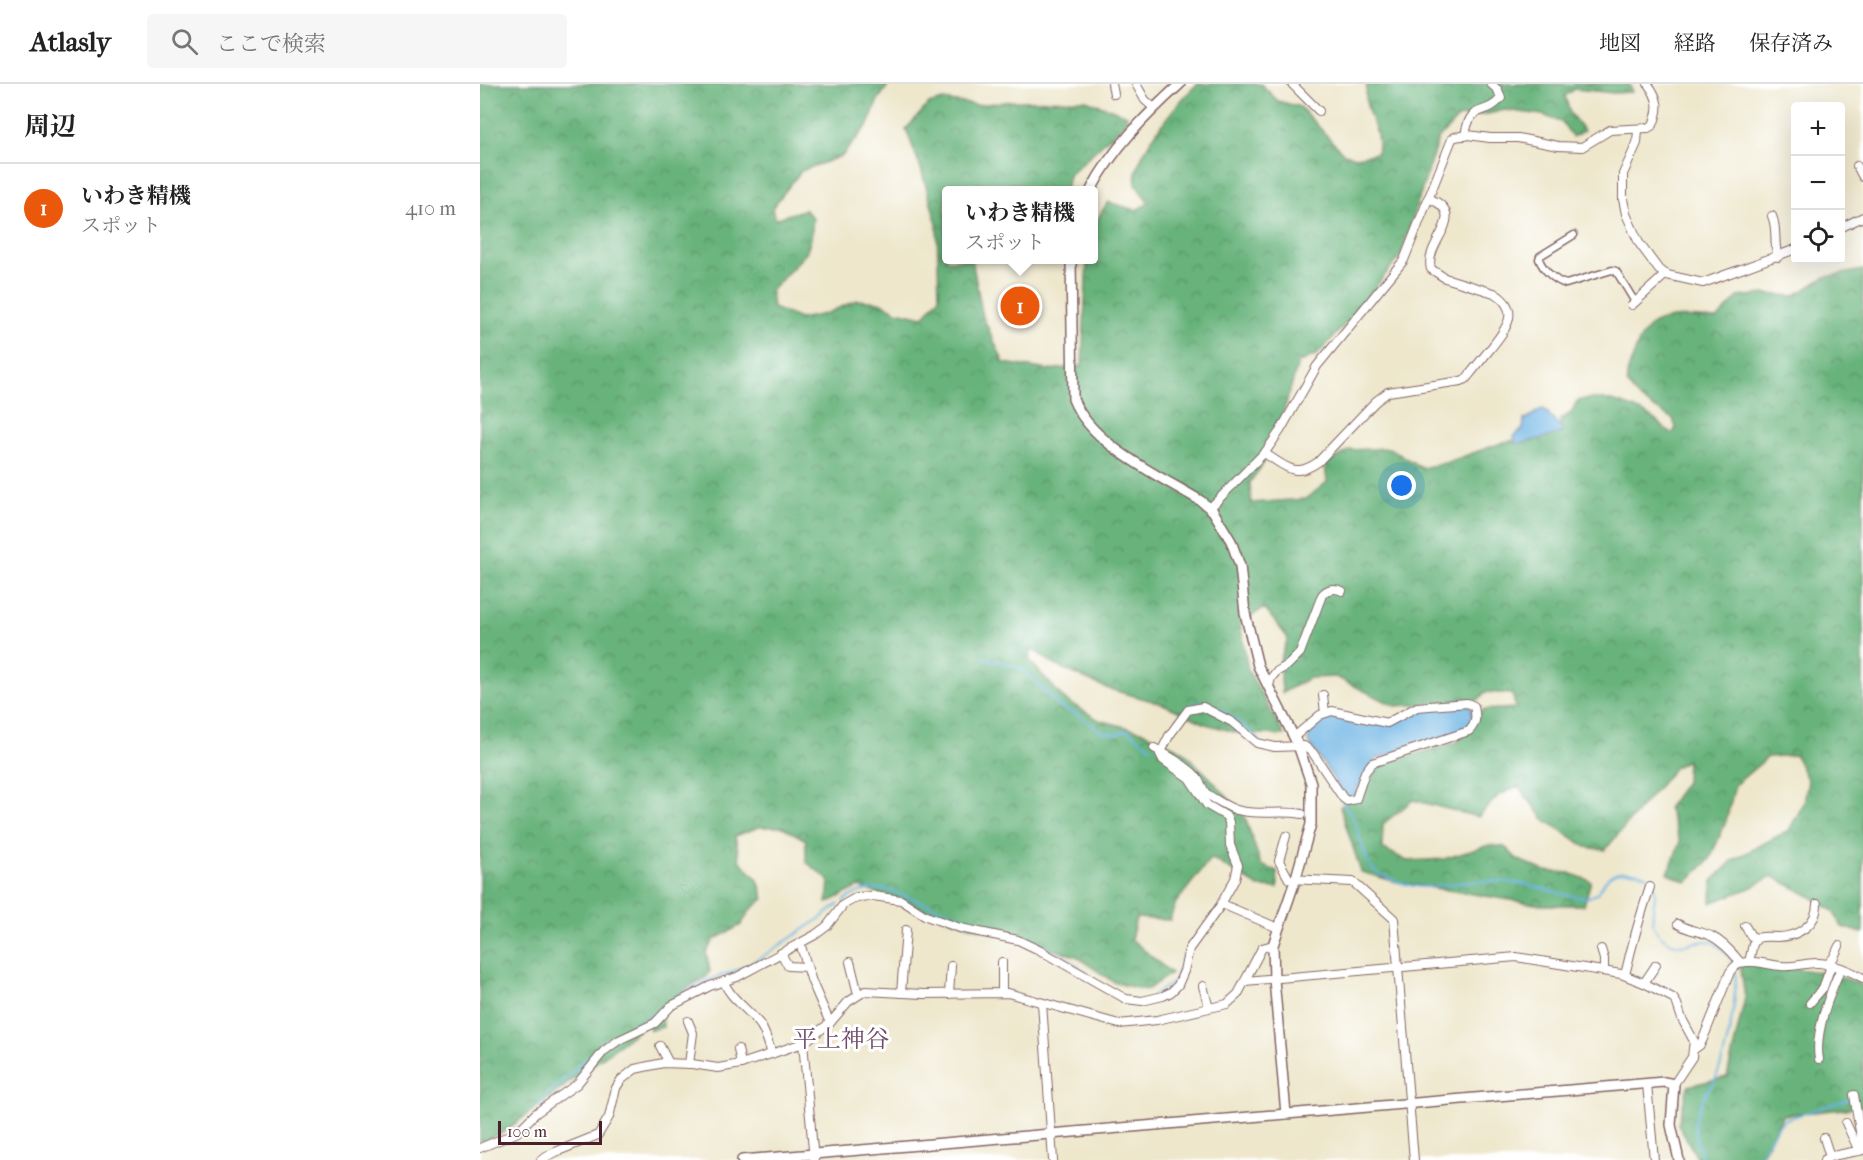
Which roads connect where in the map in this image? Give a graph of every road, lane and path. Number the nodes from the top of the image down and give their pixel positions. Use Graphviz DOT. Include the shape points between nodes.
graph roads {
  1 [pos="1112,84"];
  2 [pos="1136,84"];
  3 [pos="1180,84"];
  4 [pos="1292,84"];
  5 [pos="1491,84"];
  6 [pos="1648,84"];
  7 [pos="1114,94"];
  8 [pos="1154,108"];
  9 [pos="1319,111"];
  10 [pos="1638,129"];
  11 [pos="1465,136"];
  12 [pos="1857,166"];
  13 [pos="1863,177"];
  14 [pos="1093,186"];
  15 [pos="1428,198"];
  16 [pos="1772,216"];
  17 [pos="1863,218"];
  18 [pos="1845,226"];
  19 [pos="1574,235"];
  20 [pos="1791,251"];
  21 [pos="1778,257"];
  22 [pos="1071,264"];
  23 [pos="1666,274"];
  24 [pos="1634,304"];
  25 [pos="1264,453"];
  26 [pos="1210,508"];
  27 [pos="1342,591"];
  28 [pos="1269,686"];
  29 [pos="1323,695"];
  30 [pos="1325,713"];
  31 [pos="1296,741"];
  32 [pos="1157,750"];
  33 [pos="1302,814"];
  34 [pos="1286,836"];
  35 [pos="1295,881"];
  36 [pos="1650,887"];
  37 [pos="1222,904"];
  38 [pos="1817,904"];
  39 [pos="1678,924"];
  40 [pos="1744,926"];
  41 [pos="1278,928"];
  42 [pos="906,930"];
  43 [pos="1757,938"];
  44 [pos="800,943"];
  45 [pos="1273,945"];
  46 [pos="1839,946"];
  47 [pos="1601,949"];
  48 [pos="781,953"];
  49 [pos="850,962"];
  50 [pos="1002,962"];
  51 [pos="1740,962"];
  52 [pos="1749,962"];
  53 [pos="1656,965"];
  54 [pos="1829,965"];
  55 [pos="951,966"];
  56 [pos="807,967"];
  57 [pos="1398,968"];
  58 [pos="1841,968"];
  59 [pos="1604,971"];
  60 [pos="1625,975"];
  61 [pos="1863,978"];
  62 [pos="1274,979"];
  63 [pos="724,981"];
  64 [pos="1245,981"];
  65 [pos="1644,983"];
  66 [pos="1203,986"];
  67 [pos="901,993"];
  68 [pos="1002,993"];
  69 [pos="858,994"];
  70 [pos="949,994"];
  71 [pos="1042,1003"];
  72 [pos="1810,1003"];
  73 [pos="1209,1008"];
  74 [pos="688,1021"];
  75 [pos="830,1023"];
  76 [pos="803,1042"];
  77 [pos="660,1046"];
  78 [pos="738,1049"];
  79 [pos="1693,1050"];
  80 [pos="772,1054"];
  81 [pos="1820,1059"];
  82 [pos="669,1063"];
  83 [pos="690,1064"];
  84 [pos="741,1064"];
  85 [pos="1647,1084"];
  86 [pos="1674,1084"];
  87 [pos="1854,1095"];
  88 [pos="1409,1104"];
  89 [pos="1286,1114"];
  90 [pos="1846,1123"];
  91 [pos="1051,1134"];
  92 [pos="1824,1138"];
  93 [pos="480,1148"];
  94 [pos="1862,1150"];
  95 [pos="814,1157"];
  96 [pos="1827,1159"];
  97 [pos="541,1160"];
  98 [pos="742,1160"];
  99 [pos="1053,1160"];
  100 [pos="1414,1160"];
  101 [pos="1654,1160"];
  102 [pos="1680,1160"];
  1 -- 7 [label="street"];
  2 -- 8 [label="street"];
  3 -- 8 [label="street"];
  4 -- 9 [label="street"];
  5 -- 11 [label="street" via="1501,99 1468,118"];
  6 -- 10 [label="street" via="1657,98 1658,113 1653,125"];
  8 -- 14 [label="street" via="1113,154"];
  10 -- 11 [label="street" via="1604,132 1582,147"];
  10 -- 23 [label="street" via="1637,143 1623,174 1623,199 1639,243"];
  11 -- 15 [label="street" via="1455,137 1450,143"];
  12 -- 13 [label="street"];
  15 -- 25 [label="street" via="1404,260 1317,366"];
  15 -- 25 [label="street" via="1443,206 1447,213 1431,258 1431,269 1445,278 1500,297 1509,313 1504,331 1466,379 1383,395 1310,468 1292,470"];
  16 -- 21 [label="street"];
  17 -- 18 [label="street"];
  19 -- 24 [label="street" via="1540,256 1543,267 1566,284 1616,271"];
  20 -- 21 [label="street"];
  21 -- 23 [label="street" via="1703,283"];
  22 -- 26 [label="street" via="1073,399 1078,411 1115,449"];
  23 -- 24 [label="street"];
  25 -- 26 [label="street"];
  26 -- 28 [label="street" via="1227,533 1240,566 1252,646"];
  27 -- 28 [label="street" via="1326,591 1322,595 1300,653 1276,672"];
  28 -- 31 [label="street"];
  29 -- 30 [label="street"];
  30 -- 31 [label="street"];
  30 -- 31 [label="street" via="1341,711 1387,723 1417,707 1467,703 1474,706 1476,720 1469,731 1372,763 1352,801 1343,798 1313,753"];
  31 -- 32 [label="street" via="1289,748 1257,743 1232,722 1208,708 1198,707 1184,714"];
  31 -- 35 [label="street" via="1311,783 1311,824"];
  32 -- 33 [label="street" via="1191,771 1207,795 1234,809"];
  32 -- 37 [label="street" via="1163,760 1189,778 1207,805 1229,822 1230,845 1238,865"];
  34 -- 35 [label="street" via="1279,861 1288,879"];
  35 -- 41 [label="street"];
  35 -- 57 [label="street" via="1357,885 1394,919"];
  36 -- 60 [label="street"];
  37 -- 41 [label="street"];
  37 -- 44 [label="street" via="1189,949 1178,985 1171,992 1142,1001 1118,996 1018,940 960,928 926,916 901,900 865,896 851,899 821,931"];
  38 -- 43 [label="street" via="1816,916 1804,929 1778,938"];
  39 -- 51 [label="street" via="1723,943"];
  40 -- 43 [label="street"];
  41 -- 45 [label="street"];
  42 -- 67 [label="street"];
  43 -- 52 [label="street"];
  44 -- 48 [label="street"];
  44 -- 56 [label="street"];
  45 -- 62 [label="street"];
  45 -- 64 [label="street" via="1262,948"];
  46 -- 54 [label="street"];
  47 -- 59 [label="street"];
  48 -- 56 [label="street" via="788,966"];
  48 -- 63 [label="street"];
  49 -- 69 [label="street"];
  50 -- 68 [label="street"];
  51 -- 52 [label="street"];
  51 -- 79 [label="street" via="1730,972 1703,1039"];
  52 -- 54 [label="street" via="1783,967"];
  53 -- 65 [label="street"];
  54 -- 58 [label="street"];
  54 -- 72 [label="street" via="1823,987"];
  55 -- 70 [label="street"];
  56 -- 75 [label="street"];
  57 -- 59 [label="street" via="1516,957"];
  57 -- 62 [label="street"];
  57 -- 88 [label="street"];
  58 -- 61 [label="street"];
  58 -- 81 [label="street" via="1819,1039"];
  59 -- 60 [label="street"];
  60 -- 65 [label="street"];
  62 -- 64 [label="street"];
  62 -- 89 [label="street"];
  63 -- 80 [label="street" via="729,993 761,1027"];
  63 -- 93 [label="street" via="671,1006 655,1023 619,1040 604,1051 577,1084 546,1105 516,1133"];
  64 -- 73 [label="street" via="1234,999"];
  65 -- 79 [label="street" via="1673,998 1694,1041"];
  66 -- 73 [label="street"];
  67 -- 69 [label="street"];
  67 -- 70 [label="street"];
  68 -- 70 [label="street"];
  68 -- 71 [label="street"];
  69 -- 75 [label="street"];
  71 -- 73 [label="street" via="1119,1024"];
  71 -- 91 [label="street"];
  74 -- 83 [label="street" via="693,1033"];
  75 -- 76 [label="street"];
  76 -- 80 [label="street"];
  76 -- 95 [label="street"];
  77 -- 82 [label="street"];
  78 -- 84 [label="street"];
  79 -- 86 [label="street"];
  80 -- 84 [label="street"];
  82 -- 83 [label="street"];
  82 -- 97 [label="street" via="646,1065 627,1074 616,1088 609,1117 598,1135"];
  83 -- 84 [label="street" via="718,1068"];
  85 -- 86 [label="street"];
  85 -- 88 [label="street"];
  85 -- 101 [label="street"];
  86 -- 102 [label="street" via="1671,1125"];
  87 -- 94 [label="street"];
  88 -- 89 [label="street"];
  88 -- 100 [label="street"];
  89 -- 91 [label="street"];
  90 -- 94 [label="street"];
  91 -- 95 [label="street"];
  91 -- 99 [label="street"];
  92 -- 96 [label="street"];
  94 -- 96 [label="street"];
  95 -- 98 [label="street"];
}
